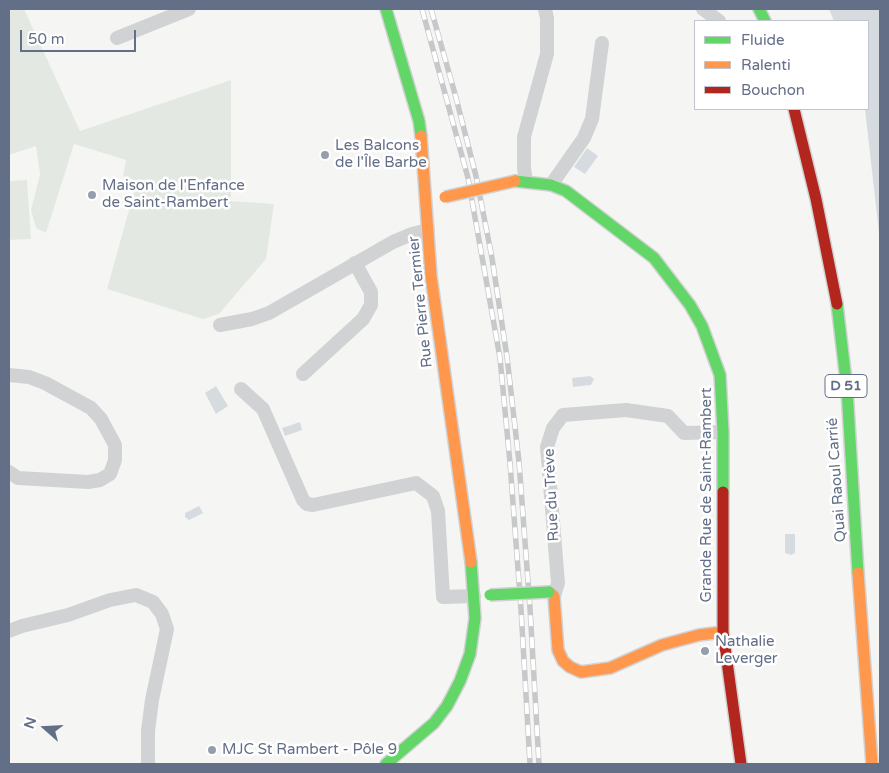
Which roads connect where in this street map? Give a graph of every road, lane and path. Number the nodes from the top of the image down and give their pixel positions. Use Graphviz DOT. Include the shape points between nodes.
graph roads {
  1 [pos="189,9"];
  2 [pos="386,9"];
  3 [pos="545,9"];
  4 [pos="703,9"];
  5 [pos="718,20"];
  6 [pos="117,38"];
  7 [pos="602,43"];
  8 [pos="794,110"];
  9 [pos="520,181"];
  10 [pos="551,185"];
  11 [pos="426,200"];
  12 [pos="428,230"];
  13 [pos="355,262"];
  14 [pos="220,325"];
  15 [pos="303,374"];
  16 [pos="9,375"];
  17 [pos="241,389"];
  18 [pos="723,432"];
  19 [pos="9,472"];
  20 [pos="551,594"];
  21 [pos="474,596"];
  22 [pos="9,631"];
  23 [pos="723,632"];
  24 [pos="148,764"];
  25 [pos="386,764"];
  26 [pos="741,764"];
  27 [pos="872,764"];
  1 -- 6 [label="street"];
  2 -- 11 [label="street, Rue Pierre Termier" via="419,121"];
  3 -- 9 [label="street" via="548,18 547,54 524,137 524,168"];
  4 -- 5 [label="street"];
  7 -- 10 [label="street" via="592,119 584,138"];
  8 -- 27 [label="street, Quai Raoul Carrié / D 51" via="816,199 838,313"];
  9 -- 10 [label="street, Grande Rue de Saint-Rambert"];
  9 -- 11 [label="street, Grande Rue de Saint-Rambert, bridge"];
  10 -- 18 [label="street, Grande Rue de Saint-Rambert" via="578,200 654,258 690,305 702,326 720,375"];
  11 -- 12 [label="street, Rue Pierre Termier"];
  12 -- 13 [label="street" via="392,242"];
  12 -- 21 [label="street, Rue Pierre Termier" via="431,276"];
  13 -- 14 [label="street" via="269,313 252,320"];
  13 -- 15 [label="street" via="372,292 371,305 363,319"];
  16 -- 19 [label="street" via="45,383 91,408 115,445 115,460 110,474 88,482 18,478"];
  17 -- 21 [label="street" via="263,409 307,504 416,483 433,496 438,511 443,597"];
  18 -- 20 [label="street, Rue du Trève" via="684,433 668,416 626,410 563,415 553,428 547,447 558,582"];
  18 -- 23 [label="street, Grande Rue de Saint-Rambert"];
  20 -- 21 [label="street, bridge"];
  20 -- 23 [label="street" via="558,650 563,661 581,672 610,668 662,645"];
  21 -- 25 [label="street, Rue Pierre Termier" via="475,618 470,654 460,682 434,723"];
  22 -- 24 [label="street" via="119,598 136,595 153,602 167,629 152,700"];
  23 -- 26 [label="street, Grande Rue de Saint-Rambert"];
}
